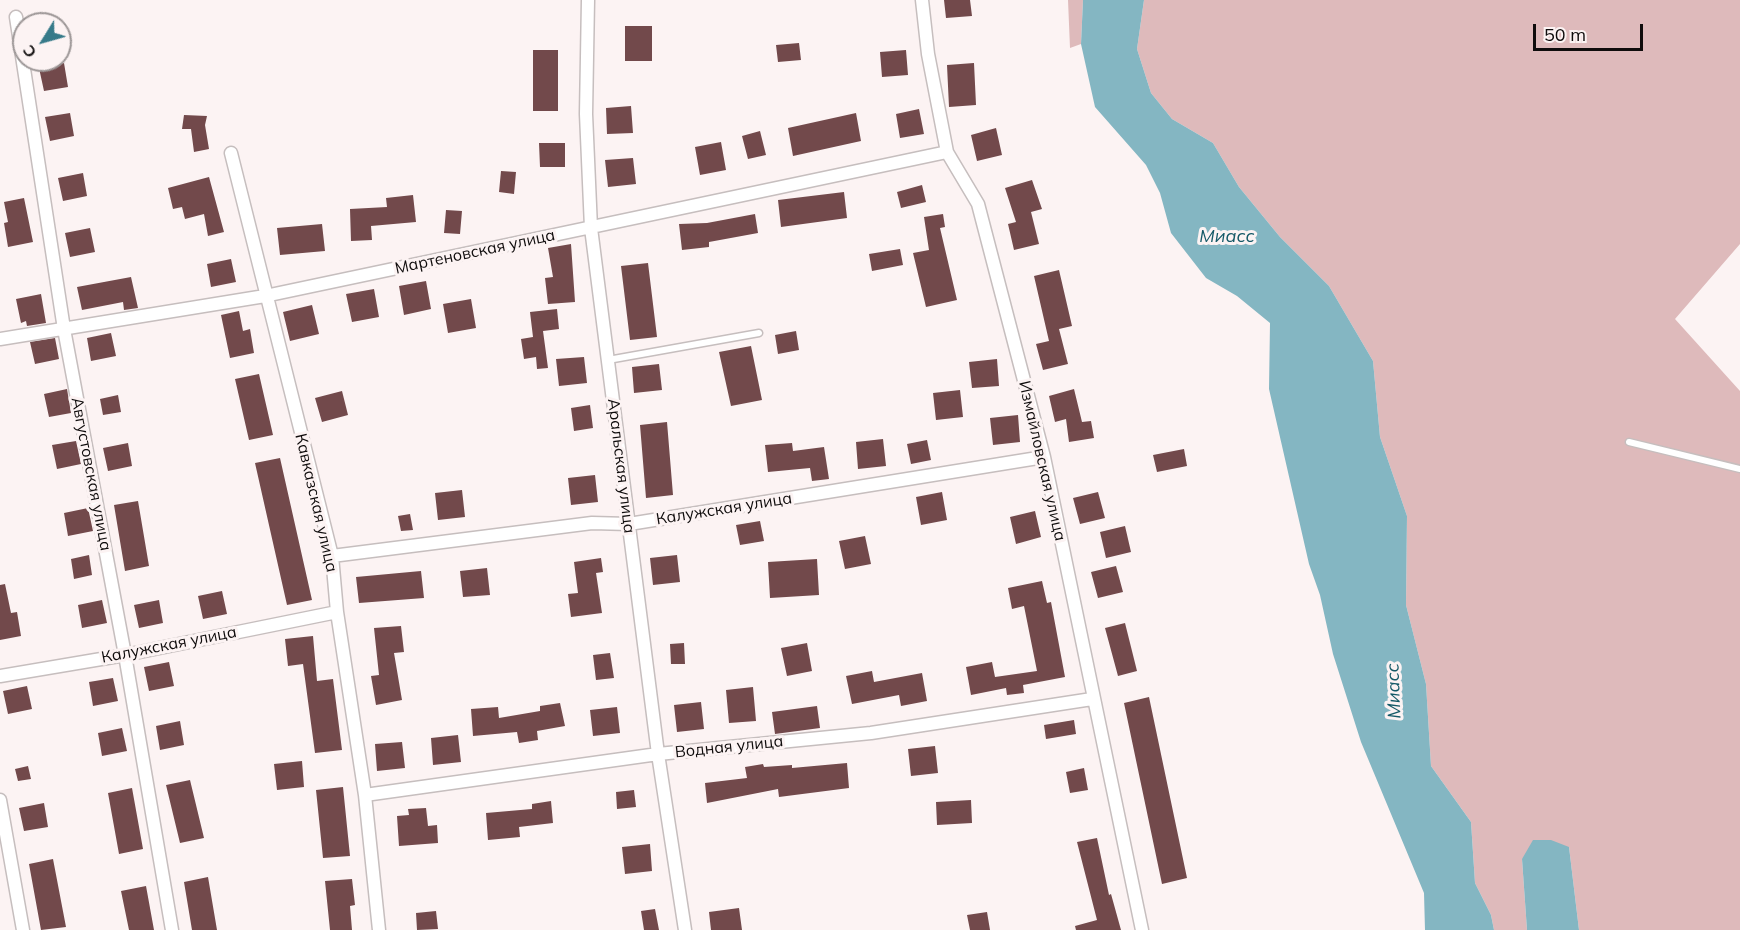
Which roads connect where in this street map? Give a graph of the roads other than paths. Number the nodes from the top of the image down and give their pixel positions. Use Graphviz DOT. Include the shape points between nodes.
graph roads {
  1 [pos="588,0"];
  2 [pos="921,0"];
  3 [pos="25,72"];
  4 [pos="947,152"];
  5 [pos="231,153"];
  6 [pos="591,228"];
  7 [pos="265,296"];
  8 [pos="64,329"];
  9 [pos="759,333"];
  10 [pos="0,339"];
  11 [pos="608,360"];
  12 [pos="1629,442"];
  13 [pos="1044,457"];
  14 [pos="1740,469"];
  15 [pos="628,524"];
  16 [pos="332,556"];
  17 [pos="337,612"];
  18 [pos="125,655"];
  19 [pos="0,676"];
  20 [pos="1092,699"];
  21 [pos="658,754"];
  22 [pos="365,795"];
  23 [pos="0,800"];
  24 [pos="23,930"];
  25 [pos="172,930"];
  26 [pos="379,930"];
  27 [pos="685,930"];
  28 [pos="1142,930"];
  1 -- 6 [label="street, Аральская улица" via="586,114"];
  2 -- 4 [label="street, Измайловская улица"];
  3 -- 8 [label="street, Августовская улица"];
  4 -- 6 [label="street, Мартеновская улица"];
  4 -- 13 [label="street, Измайловская улица" via="978,204"];
  5 -- 7 [label="street, Кавказская улица"];
  6 -- 7 [label="street, Мартеновская улица"];
  6 -- 11 [label="street, Аральская улица"];
  7 -- 8 [label="street, Мартеновская улица"];
  7 -- 16 [label="street, Кавказская улица"];
  8 -- 10 [label="street, Мартеновская улица"];
  8 -- 18 [label="street, Августовская улица"];
  9 -- 11 [label="lane"];
  11 -- 15 [label="street, Аральская улица"];
  12 -- 14 [label="lane"];
  13 -- 15 [label="street, Калужская улица"];
  13 -- 20 [label="street, Измайловская улица"];
  15 -- 16 [label="street, Калужская улица" via="592,523"];
  15 -- 21 [label="street, Аральская улица"];
  16 -- 17 [label="street, Кавказская улица"];
  17 -- 18 [label="street, Калужская улица"];
  17 -- 22 [label="street, Кавказская улица"];
  18 -- 19 [label="street, Калужская улица"];
  18 -- 25 [label="street, Августовская улица"];
  20 -- 21 [label="street, Водная улица" via="871,733"];
  20 -- 28 [label="street, Измайловская улица"];
  21 -- 22 [label="street, Водная улица"];
  21 -- 27 [label="street, Аральская улица"];
  22 -- 26 [label="street, Кавказская улица"];
  23 -- 24 [label="street"];
}
